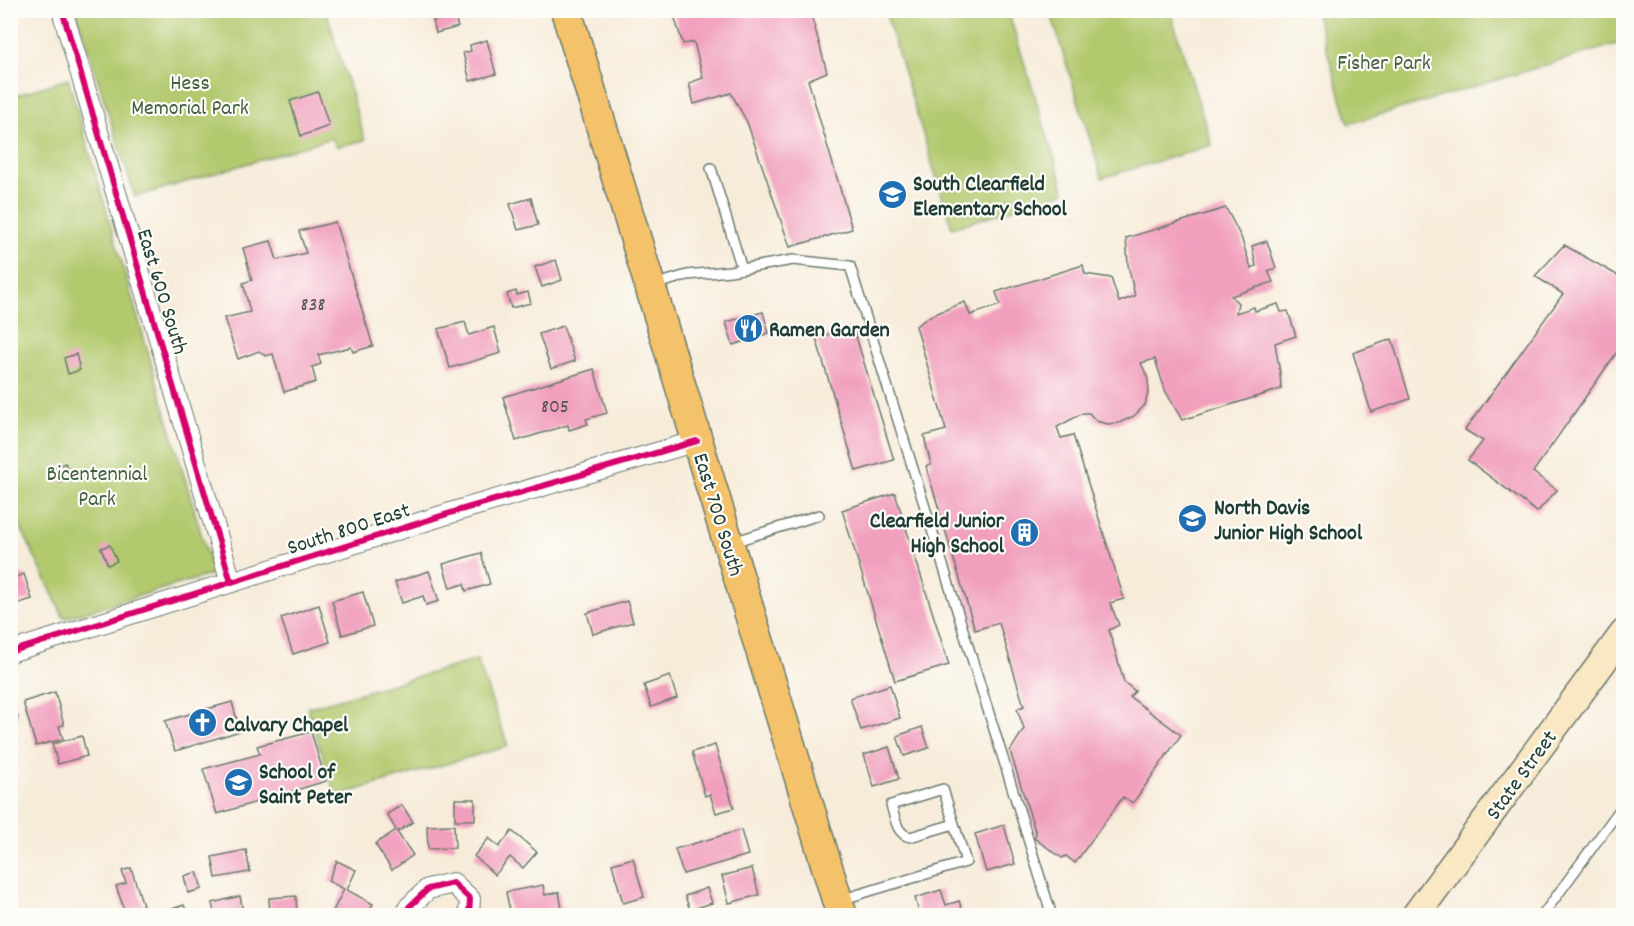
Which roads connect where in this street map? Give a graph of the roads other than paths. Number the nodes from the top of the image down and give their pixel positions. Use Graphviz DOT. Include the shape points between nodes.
graph roads {
  1 [pos="62,10"];
  2 [pos="566,10"];
  3 [pos="711,168"];
  4 [pos="742,269"];
  5 [pos="651,286"];
  6 [pos="697,441"];
  7 [pos="819,515"];
  8 [pos="729,543"];
  9 [pos="231,582"];
  10 [pos="1623,633"];
  11 [pos="10,652"];
  12 [pos="1623,804"];
  13 [pos="954,824"];
  14 [pos="840,908"];
  15 [pos="405,915"];
  16 [pos="469,915"];
  17 [pos="1052,915"];
  18 [pos="1415,915"];
  19 [pos="1542,915"];
  1 -- 9 [label="street, East 600 South"];
  2 -- 5 [label="main road, East 700 South"];
  3 -- 4 [label="lane"];
  4 -- 5 [label="lane" via="687,275"];
  4 -- 17 [label="lane" via="793,260 850,266"];
  5 -- 6 [label="main road, East 700 South"];
  6 -- 8 [label="main road, East 700 South"];
  6 -- 9 [label="street, South 800 East"];
  7 -- 8 [label="lane"];
  8 -- 14 [label="main road, East 700 South"];
  9 -- 11 [label="street, South 800 East"];
  10 -- 18 [label="main road, State Street"];
  12 -- 19 [label="lane"];
  13 -- 13 [label="lane" via="905,836 900,834 891,805 943,789"];
  13 -- 14 [label="lane" via="966,862"];
  15 -- 16 [label="street" via="428,889 453,883 470,899"];
}
